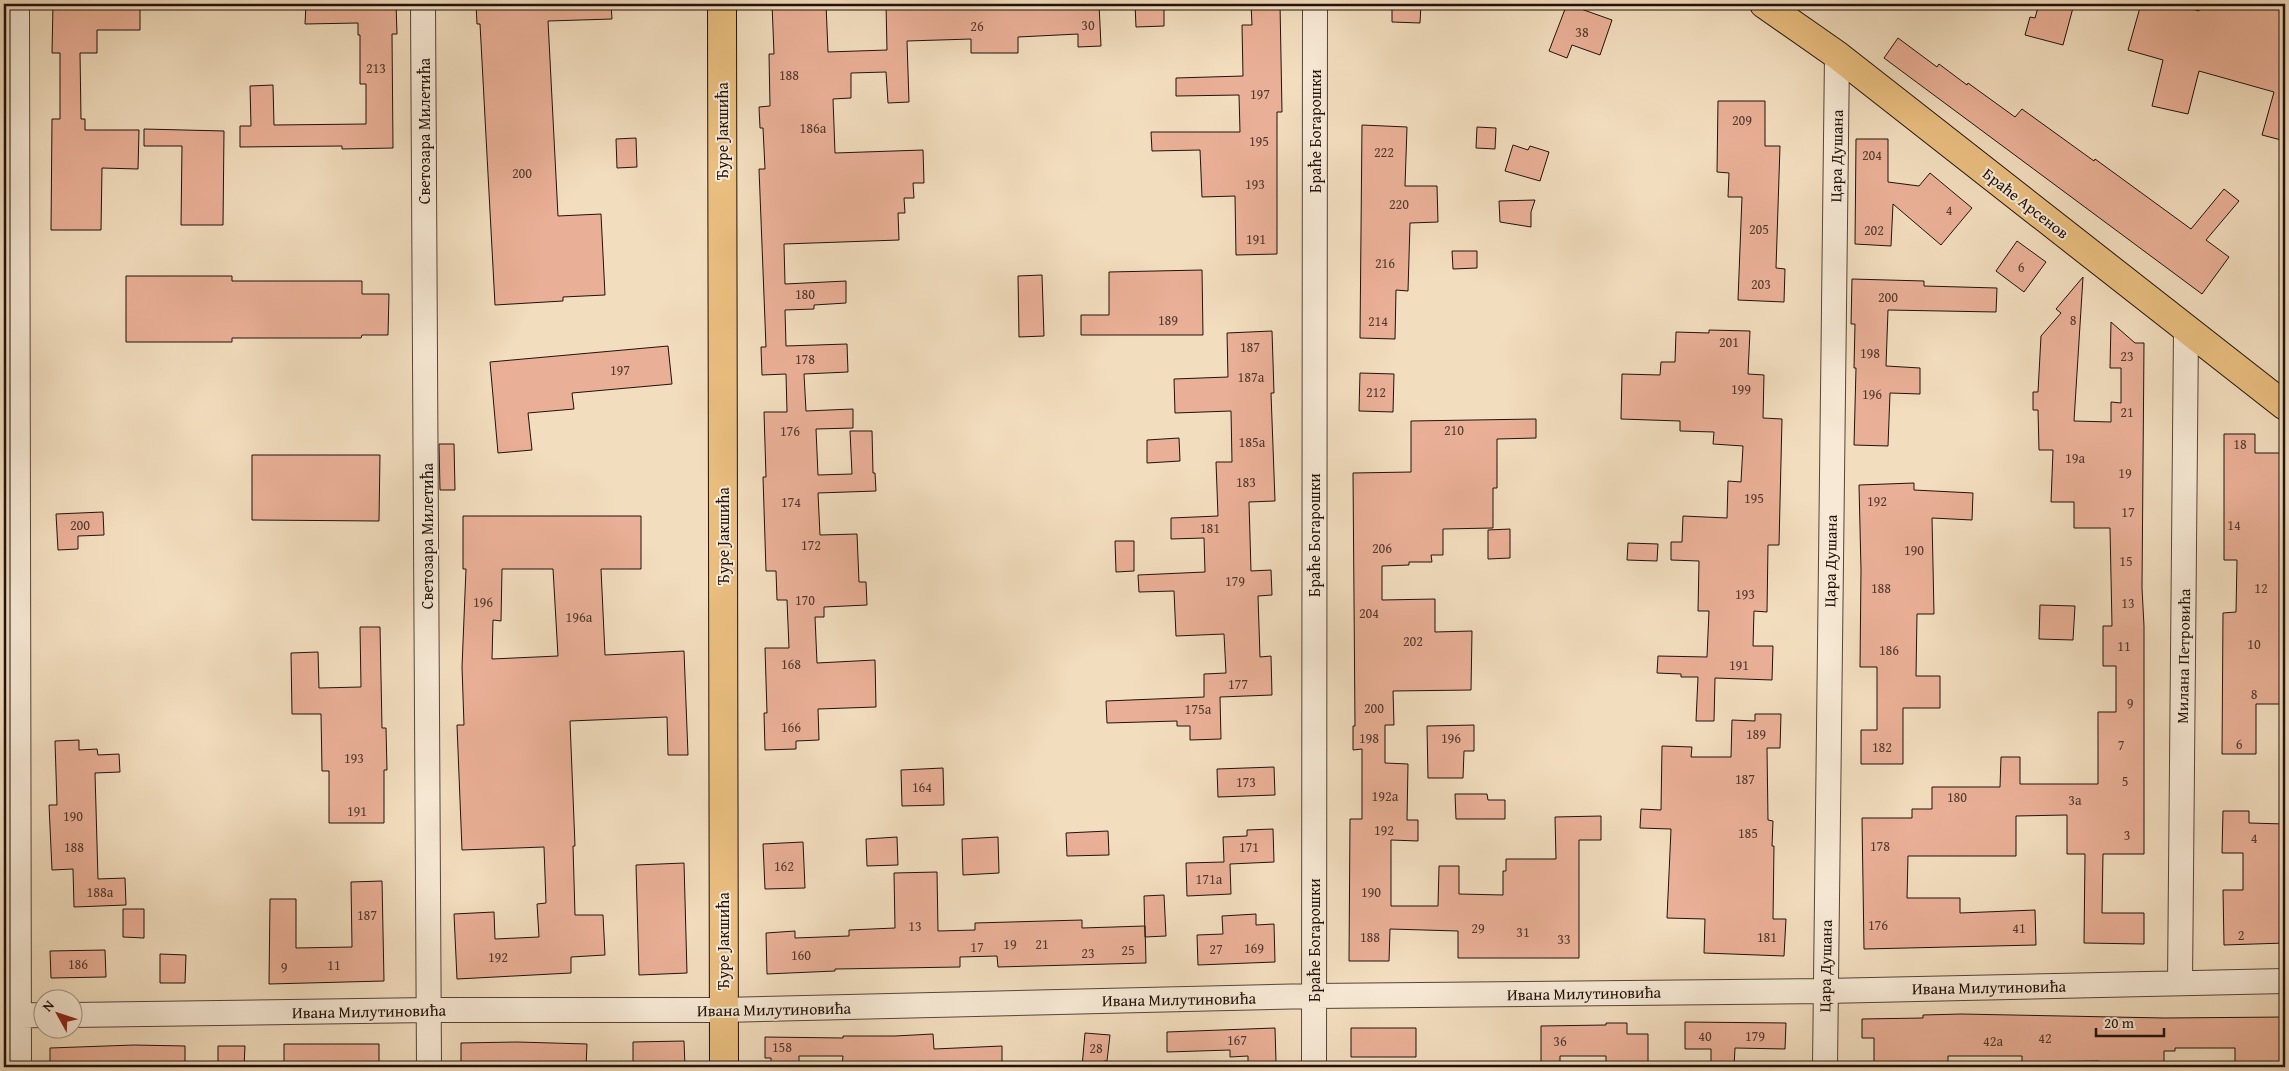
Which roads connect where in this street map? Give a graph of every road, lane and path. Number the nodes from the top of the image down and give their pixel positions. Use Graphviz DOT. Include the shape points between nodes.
graph roads {
  1 [pos="17,4"];
  2 [pos="423,4"];
  3 [pos="722,4"];
  4 [pos="1315,4"];
  5 [pos="1764,4"];
  6 [pos="1837,55"];
  7 [pos="2186,329"];
  8 [pos="2285,406"];
  9 [pos="2285,981"];
  10 [pos="2180,983"];
  11 [pos="1824,991"];
  12 [pos="1314,996"];
  13 [pos="430,1010"];
  14 [pos="723,1010"];
  15 [pos="32,1015"];
  16 [pos="82,1015"];
  17 [pos="11,1016"];
  18 [pos="19,1067"];
  19 [pos="429,1067"];
  20 [pos="724,1067"];
  21 [pos="1314,1067"];
  22 [pos="1825,1067"];
  1 -- 17 [label="street"];
  2 -- 13 [label="street, Светозара Милетића"];
  3 -- 14 [label="main road, Ђуре Јакшића"];
  4 -- 12 [label="street, Браће Богарошки"];
  5 -- 6 [label="main road, Браће Арсенов"];
  6 -- 7 [label="main road, Браће Арсенов"];
  6 -- 11 [label="street, Цара Душана"];
  7 -- 8 [label="main road, Браће Арсенов"];
  7 -- 10 [label="street, Милана Петровића"];
  9 -- 10 [label="street, Ивана Милутиновића"];
  10 -- 11 [label="street, Ивана Милутиновића"];
  11 -- 12 [label="street, Ивана Милутиновића"];
  11 -- 22 [label="street, Цара Душана"];
  12 -- 14 [label="street, Ивана Милутиновића"];
  12 -- 21 [label="street, Браће Богарошки"];
  13 -- 14 [label="street, Ивана Милутиновића"];
  13 -- 16 [label="street, Ивана Милутиновића"];
  13 -- 19 [label="street, Светозара Милетића"];
  14 -- 20 [label="main road, Ђуре Јакшића"];
  15 -- 17 [label="street"];
  17 -- 18 [label="street"];
}
